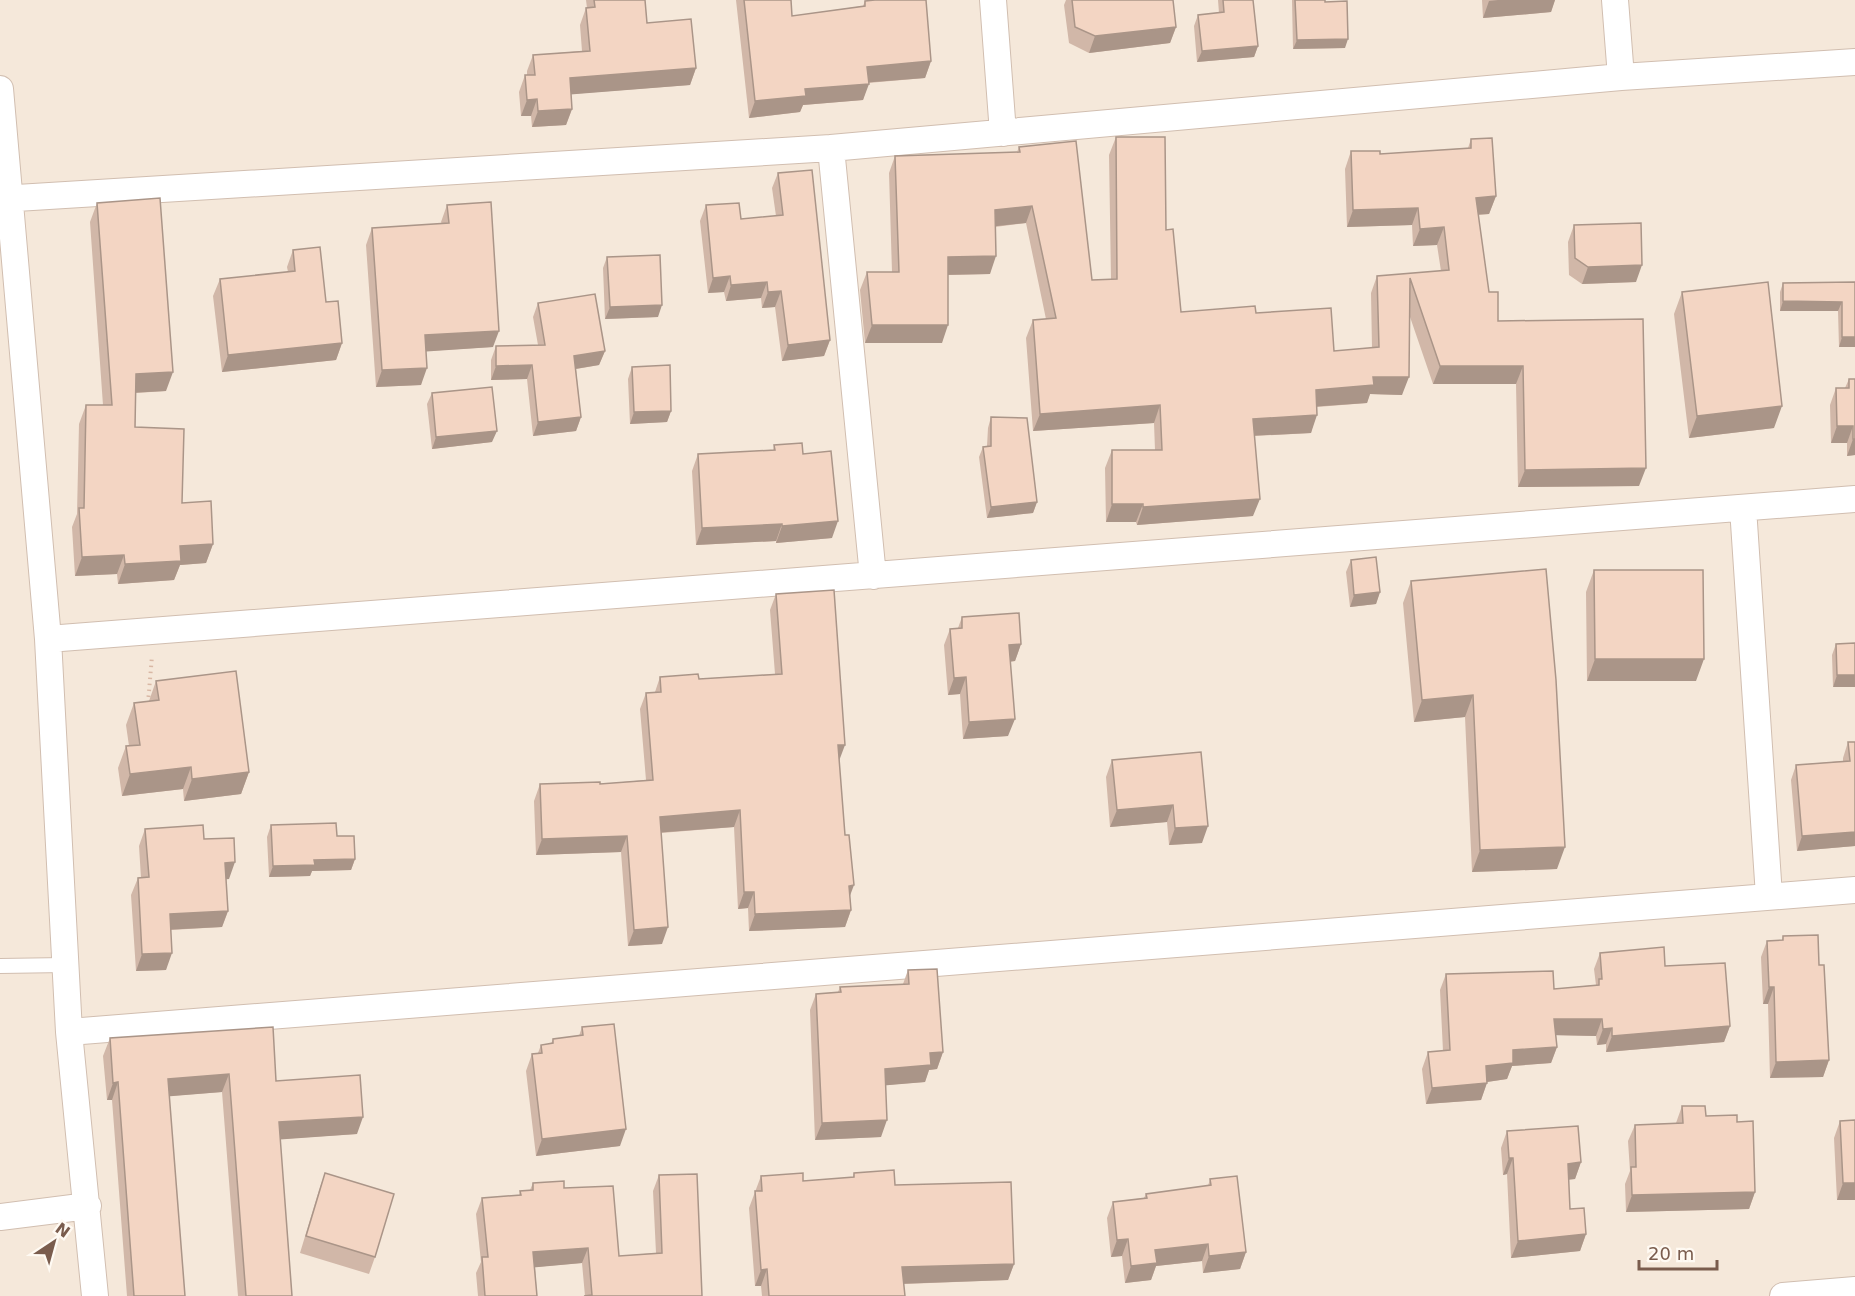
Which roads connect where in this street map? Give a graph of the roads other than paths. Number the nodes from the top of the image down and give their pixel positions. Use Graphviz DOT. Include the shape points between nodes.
graph roads {
  1 [pos="993,0"];
  2 [pos="1615,0"];
  3 [pos="1855,62"];
  4 [pos="1621,77"];
  5 [pos="0,89"];
  6 [pos="1003,133"];
  7 [pos="831,148"];
  8 [pos="4,199"];
  9 [pos="1855,499"];
  10 [pos="1743,508"];
  11 [pos="873,576"];
  12 [pos="48,639"];
  13 [pos="1855,890"];
  14 [pos="1768,896"];
  15 [pos="65,965"];
  16 [pos="0,966"];
  17 [pos="69,1032"];
  18 [pos="88,1206"];
  19 [pos="0,1216"];
  20 [pos="1855,1290"];
  21 [pos="96,1296"];
  22 [pos="1783,1296"];
  1 -- 6 [label="street"];
  2 -- 4 [label="street"];
  3 -- 4 [label="street"];
  4 -- 6 [label="street"];
  5 -- 8 [label="street"];
  6 -- 7 [label="street"];
  7 -- 8 [label="street"];
  7 -- 11 [label="street"];
  8 -- 12 [label="street"];
  9 -- 10 [label="street"];
  10 -- 11 [label="street"];
  10 -- 14 [label="street"];
  11 -- 12 [label="street"];
  12 -- 15 [label="street"];
  13 -- 14 [label="street"];
  14 -- 17 [label="street"];
  15 -- 16 [label="lane"];
  15 -- 17 [label="street"];
  17 -- 18 [label="street"];
  18 -- 19 [label="street"];
  18 -- 21 [label="street"];
  20 -- 22 [label="street"];
}
